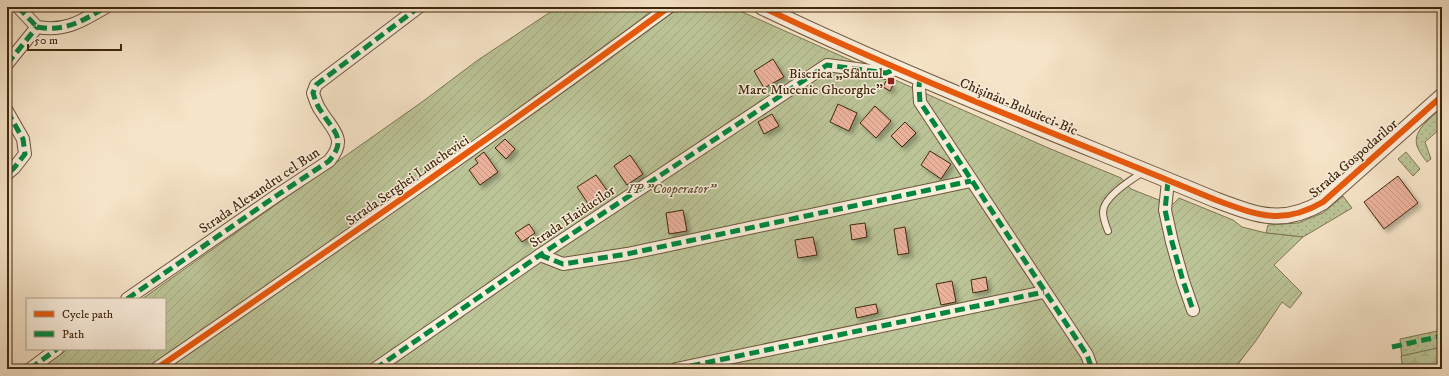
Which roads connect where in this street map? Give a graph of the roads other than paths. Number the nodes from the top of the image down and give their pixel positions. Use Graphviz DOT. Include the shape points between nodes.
graph roads {
  1 [pos="18,7"];
  2 [pos="106,7"];
  3 [pos="420,7"];
  4 [pos="669,7"];
  5 [pos="762,7"];
  6 [pos="37,27"];
  7 [pos="7,64"];
  8 [pos="898,68"];
  9 [pos="920,77"];
  10 [pos="1442,96"];
  11 [pos="7,111"];
  12 [pos="1144,171"];
  13 [pos="7,174"];
  14 [pos="971,181"];
  15 [pos="1168,181"];
  16 [pos="1270,216"];
  17 [pos="1108,231"];
  18 [pos="540,255"];
  19 [pos="1044,292"];
  20 [pos="128,298"];
  21 [pos="1194,310"];
  22 [pos="56,350"];
  23 [pos="30,369"];
  24 [pos="156,369"];
  25 [pos="376,369"];
  26 [pos="676,369"];
  27 [pos="1092,369"];
  1 -- 6 [label="street"];
  2 -- 6 [label="street" via="68,27"];
  3 -- 20 [label="street, Strada Alexandru cel Bun" via="316,85 313,93 320,110 338,138 339,147 329,161"];
  4 -- 24 [label="street, Strada Serghei Lunchevici" via="395,205"];
  5 -- 8 [label="street, Chișinău-Bubuieci-Bîc"];
  6 -- 7 [label="street"];
  8 -- 9 [label="street, Chișinău-Bubuieci-Bîc"];
  8 -- 18 [label="street, Strada Haiducilor" via="886,73 827,64"];
  9 -- 12 [label="street, Chișinău-Bubuieci-Bîc"];
  9 -- 14 [label="street" via="920,102"];
  10 -- 16 [label="street, Strada Gospodarilor" via="1323,202 1299,214"];
  11 -- 13 [label="street" via="23,139 25,154"];
  12 -- 15 [label="street, Chișinău-Bubuieci-Bîc"];
  12 -- 17 [label="lane" via="1115,192 1106,203 1103,212"];
  14 -- 18 [label="street" via="627,254 563,264"];
  14 -- 19 [label="street"];
  15 -- 16 [label="street, Chișinău-Bubuieci-Bîc" via="1253,213"];
  15 -- 21 [label="street" via="1165,210 1183,281"];
  18 -- 25 [label="street, Strada Haiducilor"];
  19 -- 26 [label="street"];
  19 -- 27 [label="street" via="1087,355"];
  22 -- 23 [label="street"];
}
